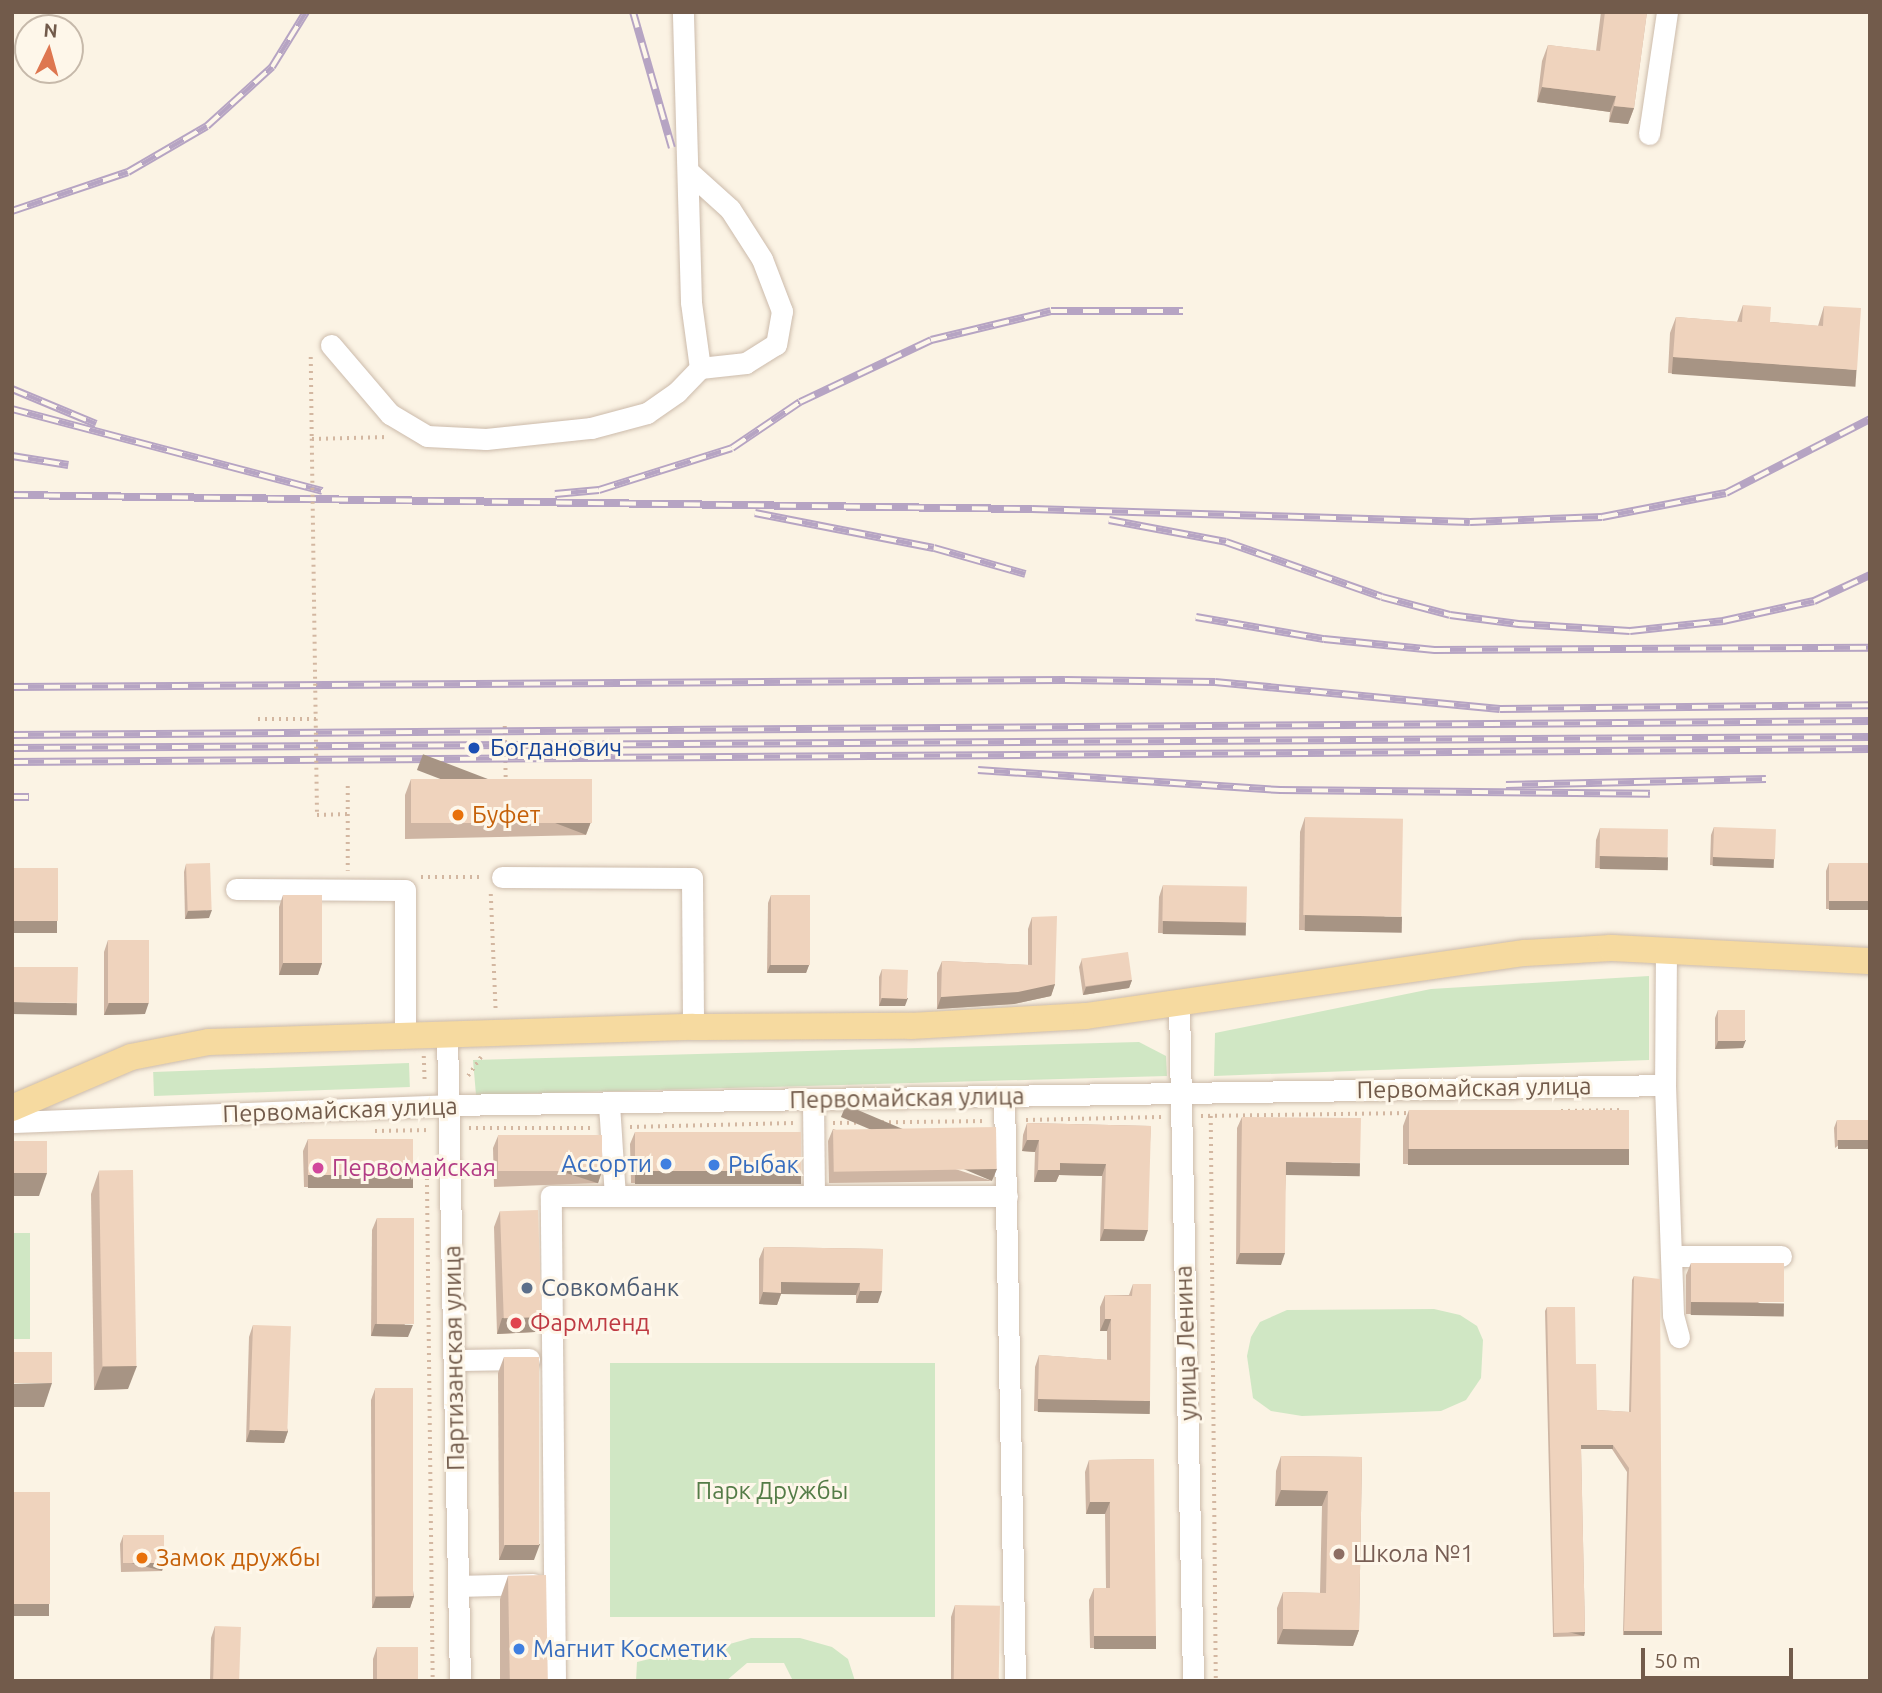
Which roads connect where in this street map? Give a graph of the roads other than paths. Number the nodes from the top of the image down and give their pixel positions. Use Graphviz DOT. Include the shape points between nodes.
graph roads {
  1 [pos="683,12"];
  2 [pos="1667,12"];
  3 [pos="1649,134"];
  4 [pos="689,172"];
  5 [pos="331,345"];
  6 [pos="701,368"];
  7 [pos="496,877"];
  8 [pos="236,889"];
  9 [pos="1666,948"];
  10 [pos="1870,961"];
  11 [pos="1179,1005"];
  12 [pos="693,1027"];
  13 [pos="447,1034"];
  14 [pos="405,1035"];
  15 [pos="1665,1085"];
  16 [pos="1182,1094"];
  17 [pos="1004,1097"];
  18 [pos="813,1100"];
  19 [pos="610,1104"];
  20 [pos="459,1105"];
  21 [pos="12,1108"];
  22 [pos="12,1122"];
  23 [pos="814,1194"];
  24 [pos="615,1196"];
  25 [pos="1007,1196"];
  26 [pos="1673,1256"];
  27 [pos="1781,1256"];
  28 [pos="1679,1337"];
  29 [pos="551,1359"];
  30 [pos="454,1360"];
  31 [pos="554,1584"];
  32 [pos="458,1586"];
  33 [pos="460,1681"];
  34 [pos="555,1681"];
  35 [pos="1015,1681"];
  36 [pos="1193,1681"];
  1 -- 4 [label="street"];
  2 -- 3 [label="street"];
  4 -- 6 [label="street" via="691,302"];
  4 -- 6 [label="street" via="730,209 762,258 782,311 776,344 746,363"];
  5 -- 6 [label="street" via="390,414 427,436 486,439 591,428 647,413"];
  7 -- 12 [label="street" via="692,878"];
  8 -- 14 [label="street" via="405,890"];
  9 -- 10 [label="main road"];
  9 -- 11 [label="main road" via="1525,953"];
  9 -- 15 [label="street"];
  11 -- 12 [label="main road" via="911,1026"];
  11 -- 16 [label="street, улица Ленина"];
  12 -- 13 [label="main road"];
  13 -- 14 [label="main road"];
  13 -- 20 [label="street, Партизанская улица"];
  14 -- 21 [label="main road" via="209,1042 131,1057"];
  15 -- 16 [label="street, Первомайская улица"];
  15 -- 26 [label="street"];
  16 -- 17 [label="street, Первомайская улица"];
  16 -- 36 [label="street, улица Ленина"];
  17 -- 18 [label="street, Первомайская улица"];
  17 -- 25 [label="street"];
  18 -- 19 [label="street, Первомайская улица"];
  18 -- 23 [label="street"];
  19 -- 20 [label="street, Первомайская улица"];
  19 -- 24 [label="street"];
  20 -- 22 [label="street, Первомайская улица"];
  20 -- 30 [label="street, Партизанская улица"];
  23 -- 24 [label="street"];
  23 -- 25 [label="street"];
  24 -- 29 [label="street" via="551,1196"];
  25 -- 35 [label="street"];
  26 -- 27 [label="street"];
  26 -- 28 [label="street" via="1673,1315"];
  29 -- 30 [label="street"];
  29 -- 31 [label="street"];
  30 -- 32 [label="street, Партизанская улица"];
  31 -- 32 [label="street"];
  31 -- 34 [label="street"];
  32 -- 33 [label="street, Партизанская улица"];
}
